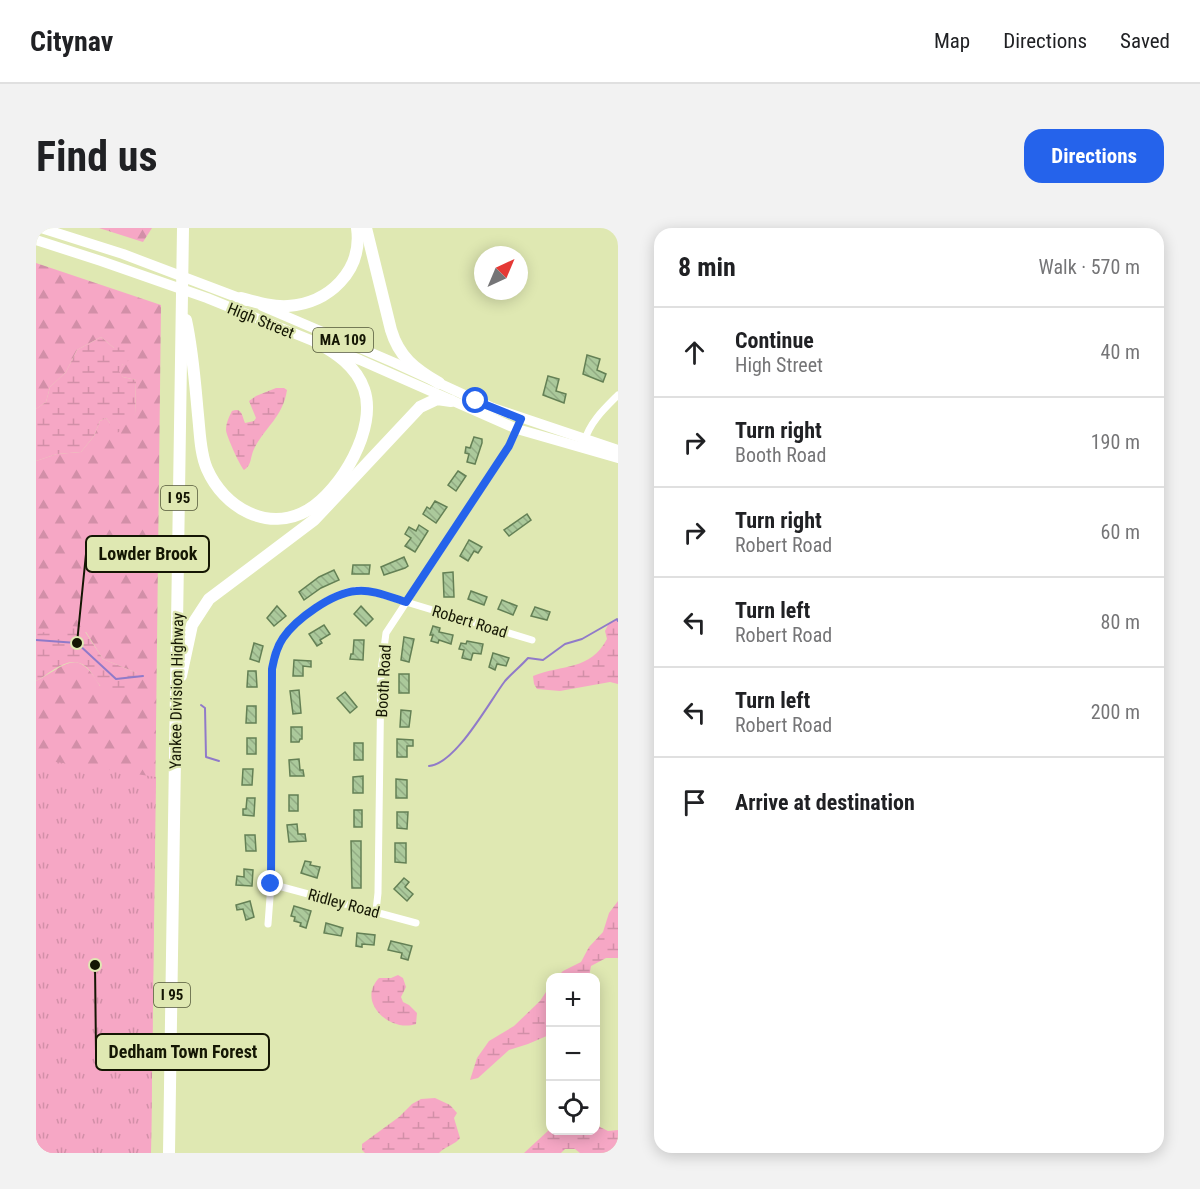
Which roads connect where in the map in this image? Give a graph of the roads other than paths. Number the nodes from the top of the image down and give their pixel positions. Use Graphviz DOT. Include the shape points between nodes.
graph roads {
  1 [pos="41,228"];
  2 [pos="183,228"];
  3 [pos="357,228"];
  4 [pos="366,228"];
  5 [pos="36,240"];
  6 [pos="241,298"];
  7 [pos="182,302"];
  8 [pos="316,342"];
  9 [pos="439,383"];
  10 [pos="618,395"];
  11 [pos="451,401"];
  12 [pos="519,424"];
  13 [pos="584,443"];
  14 [pos="618,450"];
  15 [pos="618,458"];
  16 [pos="406,602"];
  17 [pos="532,640"];
  18 [pos="176,694"];
  19 [pos="271,884"];
  20 [pos="376,911"];
  21 [pos="416,923"];
  22 [pos="268,924"];
  23 [pos="169,1153"];
  1 -- 6 [label="main road, High Street / MA 109"];
  2 -- 7 [label="highway, Yankee Division Highway / I 95"];
  3 -- 6 [label="highway" via="354,263 342,281 324,295 303,304 284,306"];
  4 -- 9 [label="highway" via="396,345 408,362"];
  5 -- 8 [label="main road, High Street / MA 109" via="155,279"];
  6 -- 9 [label="main road, High Street / MA 109"];
  7 -- 8 [label="highway" via="192,346 205,462 213,481 229,500 256,516 290,517 317,503 340,477 364,434 368,416 362,382 345,361"];
  7 -- 18 [label="highway, Yankee Division Highway / I 95"];
  8 -- 11 [label="main road, High Street / MA 109"];
  9 -- 12 [label="main road, High Street / MA 109"];
  10 -- 13 [label="street" via="597,417"];
  11 -- 12 [label="main road, High Street / MA 109"];
  11 -- 18 [label="highway" via="437,399 420,407 314,520 209,599 192,625"];
  12 -- 13 [label="main road, High Street / MA 109"];
  12 -- 16 [label="street, Booth Road" via="509,446"];
  13 -- 14 [label="main road, High Street / MA 109"];
  13 -- 15 [label="main road, High Street / MA 109"];
  16 -- 17 [label="street, Robert Road"];
  16 -- 19 [label="street, Robert Road" via="373,592 357,590 343,594 297,623 276,652 272,669"];
  16 -- 20 [label="street, Booth Road" via="386,633 384,648"];
  18 -- 23 [label="highway, Yankee Division Highway / I 95"];
  19 -- 20 [label="street, Ridley Road"];
  19 -- 22 [label="street, Robert Road"];
  20 -- 21 [label="street, Ridley Road"];
}
